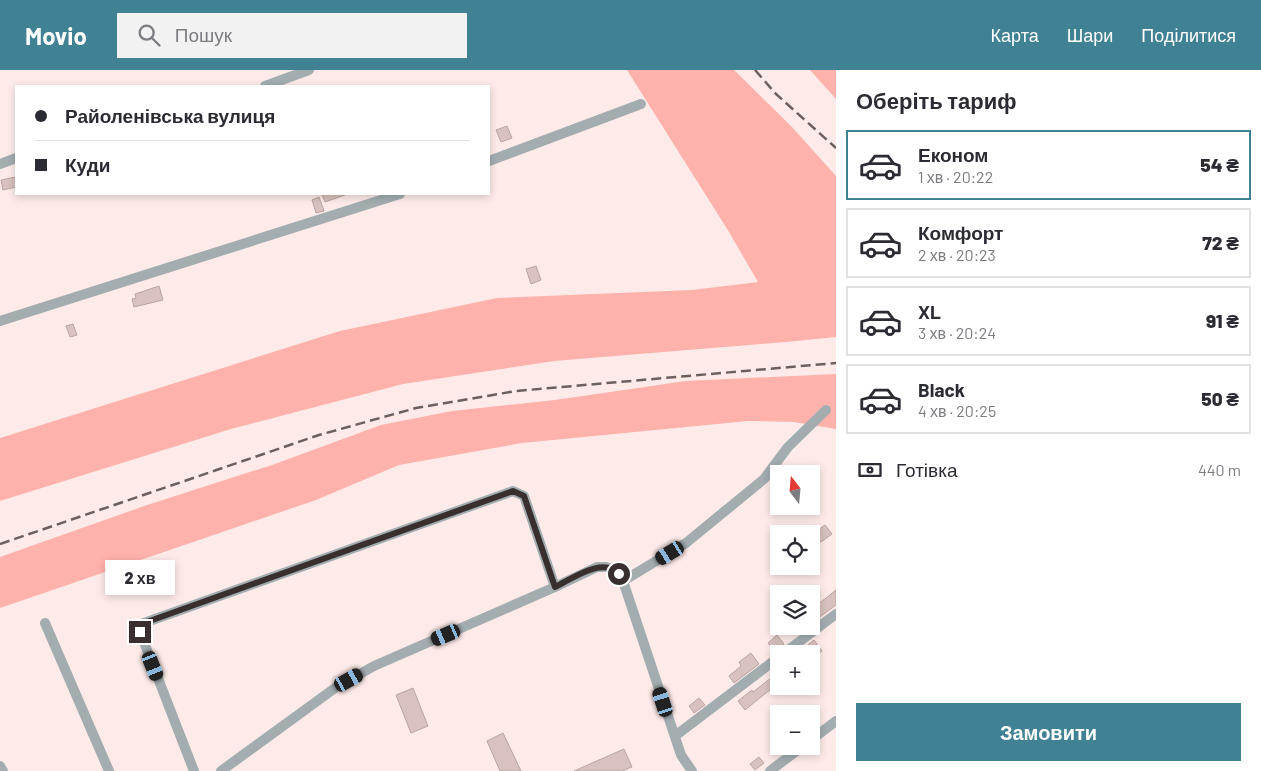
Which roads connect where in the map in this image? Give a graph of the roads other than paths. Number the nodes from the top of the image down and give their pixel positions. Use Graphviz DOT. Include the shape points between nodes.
graph roads {
  1 [pos="309,70"];
  2 [pos="268,85"];
  3 [pos="641,104"];
  4 [pos="15,158"];
  5 [pos="490,161"];
  6 [pos="0,164"];
  7 [pos="397,195"];
  8 [pos="0,322"];
  9 [pos="826,410"];
  10 [pos="623,582"];
  11 [pos="555,587"];
  12 [pos="836,614"];
  13 [pos="45,623"];
  14 [pos="795,645"];
  15 [pos="770,664"];
  16 [pos="836,721"];
  17 [pos="820,733"];
  18 [pos="674,736"];
  19 [pos="791,755"];
  20 [pos="0,766"];
  21 [pos="3,771"];
  22 [pos="109,771"];
  23 [pos="194,771"];
  24 [pos="221,771"];
  25 [pos="692,771"];
  26 [pos="770,771"];
  1 -- 2 [label="street"];
  3 -- 5 [label="street"];
  4 -- 6 [label="street"];
  7 -- 8 [label="street"];
  9 -- 10 [label="street" via="788,447 764,480 686,543"];
  10 -- 11 [label="street" via="614,569 606,566 597,567"];
  10 -- 18 [label="street"];
  11 -- 23 [label="street" via="524,496 513,491 144,623 140,632"];
  11 -- 24 [label="street" via="374,666 335,688"];
  12 -- 14 [label="street"];
  13 -- 22 [label="street"];
  15 -- 18 [label="street"];
  16 -- 17 [label="street"];
  18 -- 25 [label="street"];
  19 -- 26 [label="street"];
  20 -- 21 [label="street"];
}
